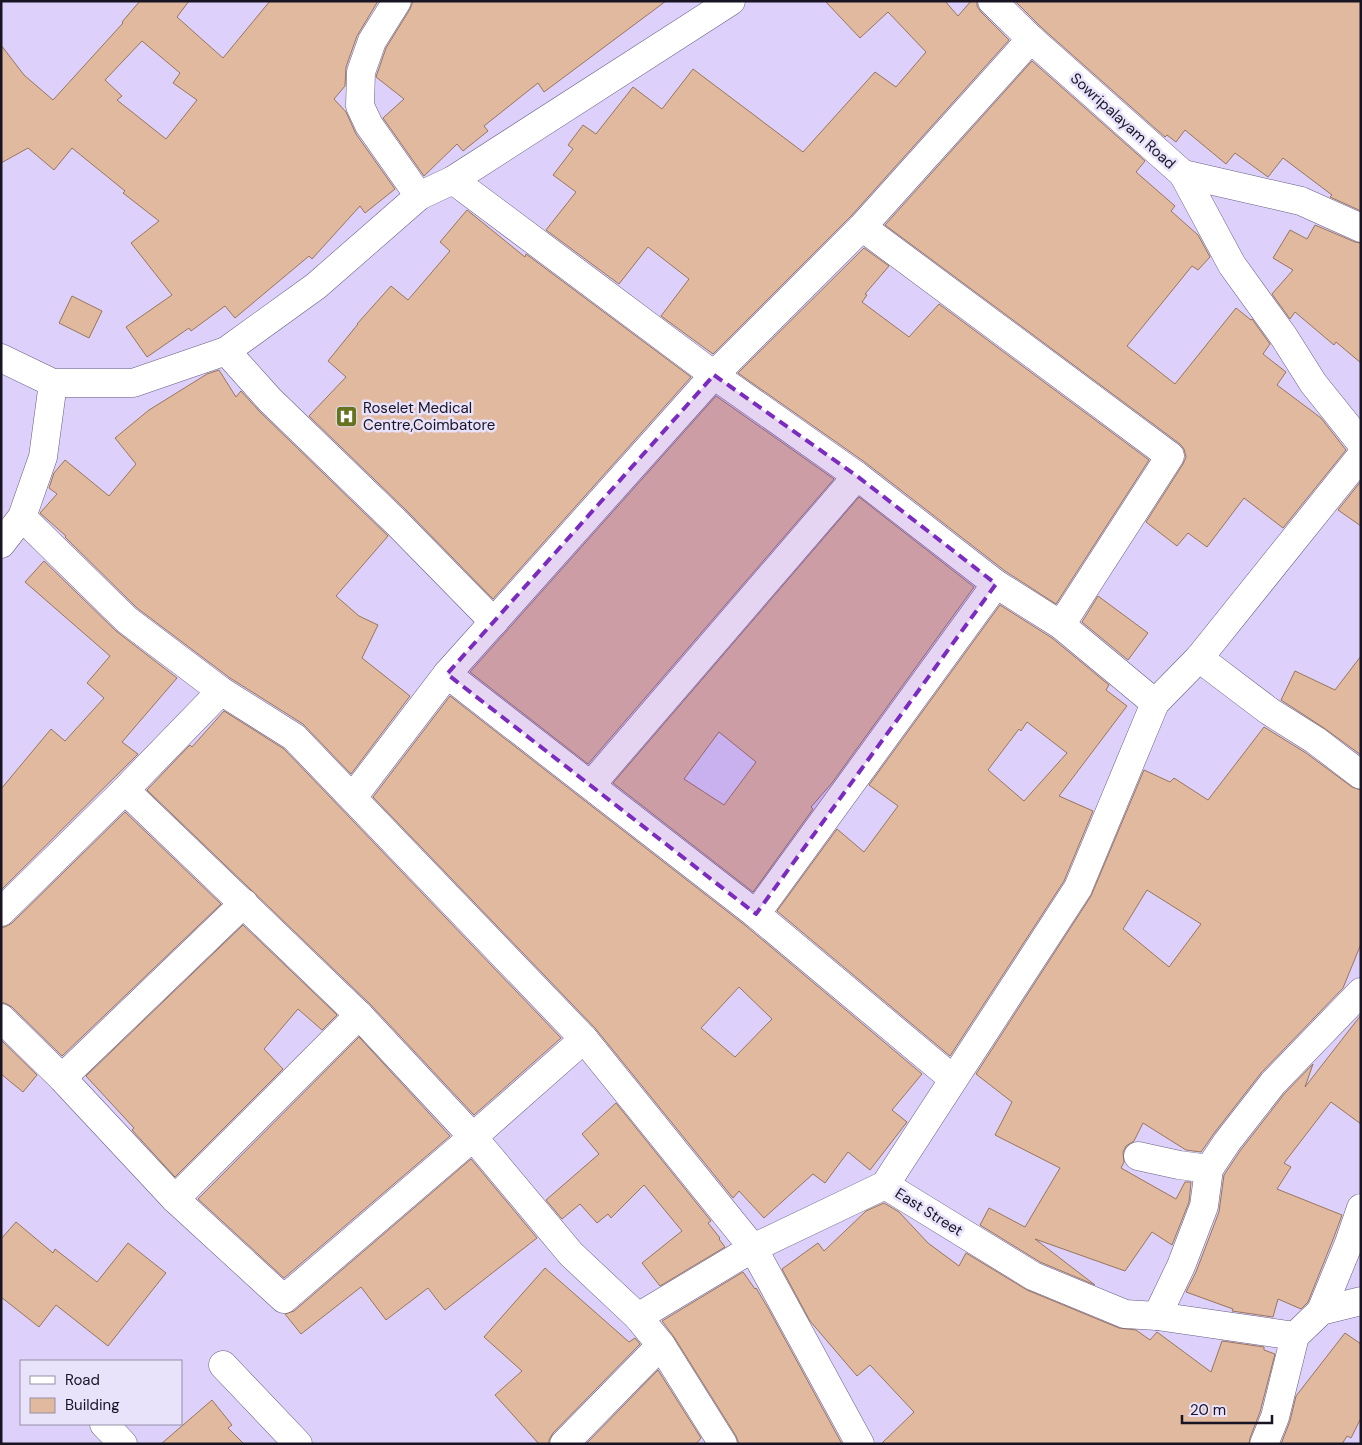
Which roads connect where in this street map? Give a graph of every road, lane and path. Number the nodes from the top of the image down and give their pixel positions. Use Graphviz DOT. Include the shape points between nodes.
graph roads {
  1 [pos="398,1"];
  2 [pos="731,1"];
  3 [pos="992,1"];
  4 [pos="1030,39"];
  5 [pos="1182,174"];
  6 [pos="453,180"];
  7 [pos="420,196"];
  8 [pos="862,227"];
  9 [pos="1361,228"];
  10 [pos="226,351"];
  11 [pos="1,358"];
  12 [pos="714,375"];
  13 [pos="53,383"];
  14 [pos="1361,443"];
  15 [pos="1361,456"];
  16 [pos="856,476"];
  17 [pos="22,517"];
  18 [pos="1,544"];
  19 [pos="996,584"];
  20 [pos="494,622"];
  21 [pos="1061,625"];
  22 [pos="1198,658"];
  23 [pos="447,674"];
  24 [pos="221,691"];
  25 [pos="1155,703"];
  26 [pos="1361,775"];
  27 [pos="591,785"];
  28 [pos="125,790"];
  29 [pos="352,797"];
  30 [pos="244,903"];
  31 [pos="1,912"];
  32 [pos="756,914"];
  33 [pos="1361,992"];
  34 [pos="359,1015"];
  35 [pos="1,1018"];
  36 [pos="584,1039"];
  37 [pos="62,1078"];
  38 [pos="953,1079"];
  39 [pos="473,1137"];
  40 [pos="1138,1156"];
  41 [pos="1209,1169"];
  42 [pos="885,1185"];
  43 [pos="175,1199"];
  44 [pos="1361,1208"];
  45 [pos="753,1248"];
  46 [pos="1361,1301"];
  47 [pos="1321,1311"];
  48 [pos="1157,1316"];
  49 [pos="638,1317"];
  50 [pos="1295,1336"];
  51 [pos="661,1345"];
  52 [pos="223,1366"];
  53 [pos="105,1425"];
  54 [pos="721,1443"];
  55 [pos="123,1444"];
  56 [pos="298,1444"];
  57 [pos="564,1444"];
  58 [pos="860,1444"];
  59 [pos="1264,1444"];
  1 -- 7 [label="street" via="372,41 361,72 360,106"];
  2 -- 6 [label="street"];
  3 -- 4 [label="street, Sowripalayam Road"];
  4 -- 5 [label="street, Sowripalayam Road"];
  4 -- 8 [label="street"];
  5 -- 9 [label="street, Sowripalayam Road" via="1302,201"];
  5 -- 14 [label="street" via="1232,265 1313,383"];
  6 -- 7 [label="street"];
  6 -- 12 [label="street"];
  7 -- 10 [label="street" via="316,286"];
  8 -- 12 [label="street"];
  8 -- 21 [label="street" via="1170,456"];
  10 -- 13 [label="street" via="133,383"];
  10 -- 20 [label="street" via="270,400"];
  11 -- 13 [label="street"];
  12 -- 16 [label="street"];
  12 -- 20 [label="street"];
  13 -- 17 [label="street" via="42,457"];
  15 -- 22 [label="street"];
  16 -- 19 [label="street"];
  16 -- 27 [label="street"];
  17 -- 18 [label="street"];
  17 -- 24 [label="street" via="127,620"];
  19 -- 21 [label="street"];
  19 -- 32 [label="street"];
  20 -- 23 [label="street"];
  21 -- 25 [label="street"];
  22 -- 25 [label="street"];
  22 -- 26 [label="street"];
  23 -- 27 [label="street"];
  23 -- 29 [label="street"];
  24 -- 28 [label="street"];
  24 -- 29 [label="street" via="294,737"];
  25 -- 38 [label="street" via="1078,888"];
  27 -- 32 [label="street"];
  28 -- 30 [label="street"];
  28 -- 31 [label="street"];
  29 -- 36 [label="street"];
  30 -- 34 [label="street"];
  30 -- 37 [label="street"];
  32 -- 38 [label="street"];
  33 -- 41 [label="street" via="1273,1083"];
  34 -- 39 [label="street"];
  34 -- 43 [label="street"];
  35 -- 37 [label="street"];
  36 -- 39 [label="street"];
  36 -- 45 [label="street"];
  37 -- 43 [label="street"];
  38 -- 42 [label="street"];
  39 -- 43 [label="street" via="284,1300"];
  39 -- 49 [label="street" via="571,1254"];
  40 -- 41 [label="street"];
  41 -- 48 [label="street" via="1204,1206"];
  42 -- 45 [label="street, East Street"];
  42 -- 48 [label="street, East Street" via="1033,1276 1125,1314"];
  44 -- 47 [label="street"];
  45 -- 49 [label="street, East Street"];
  45 -- 58 [label="street"];
  46 -- 47 [label="street"];
  47 -- 50 [label="street"];
  48 -- 50 [label="street, East Street"];
  49 -- 51 [label="street"];
  50 -- 59 [label="street"];
  51 -- 54 [label="street"];
  51 -- 57 [label="street"];
  52 -- 56 [label="street"];
  53 -- 55 [label="street"];
}
